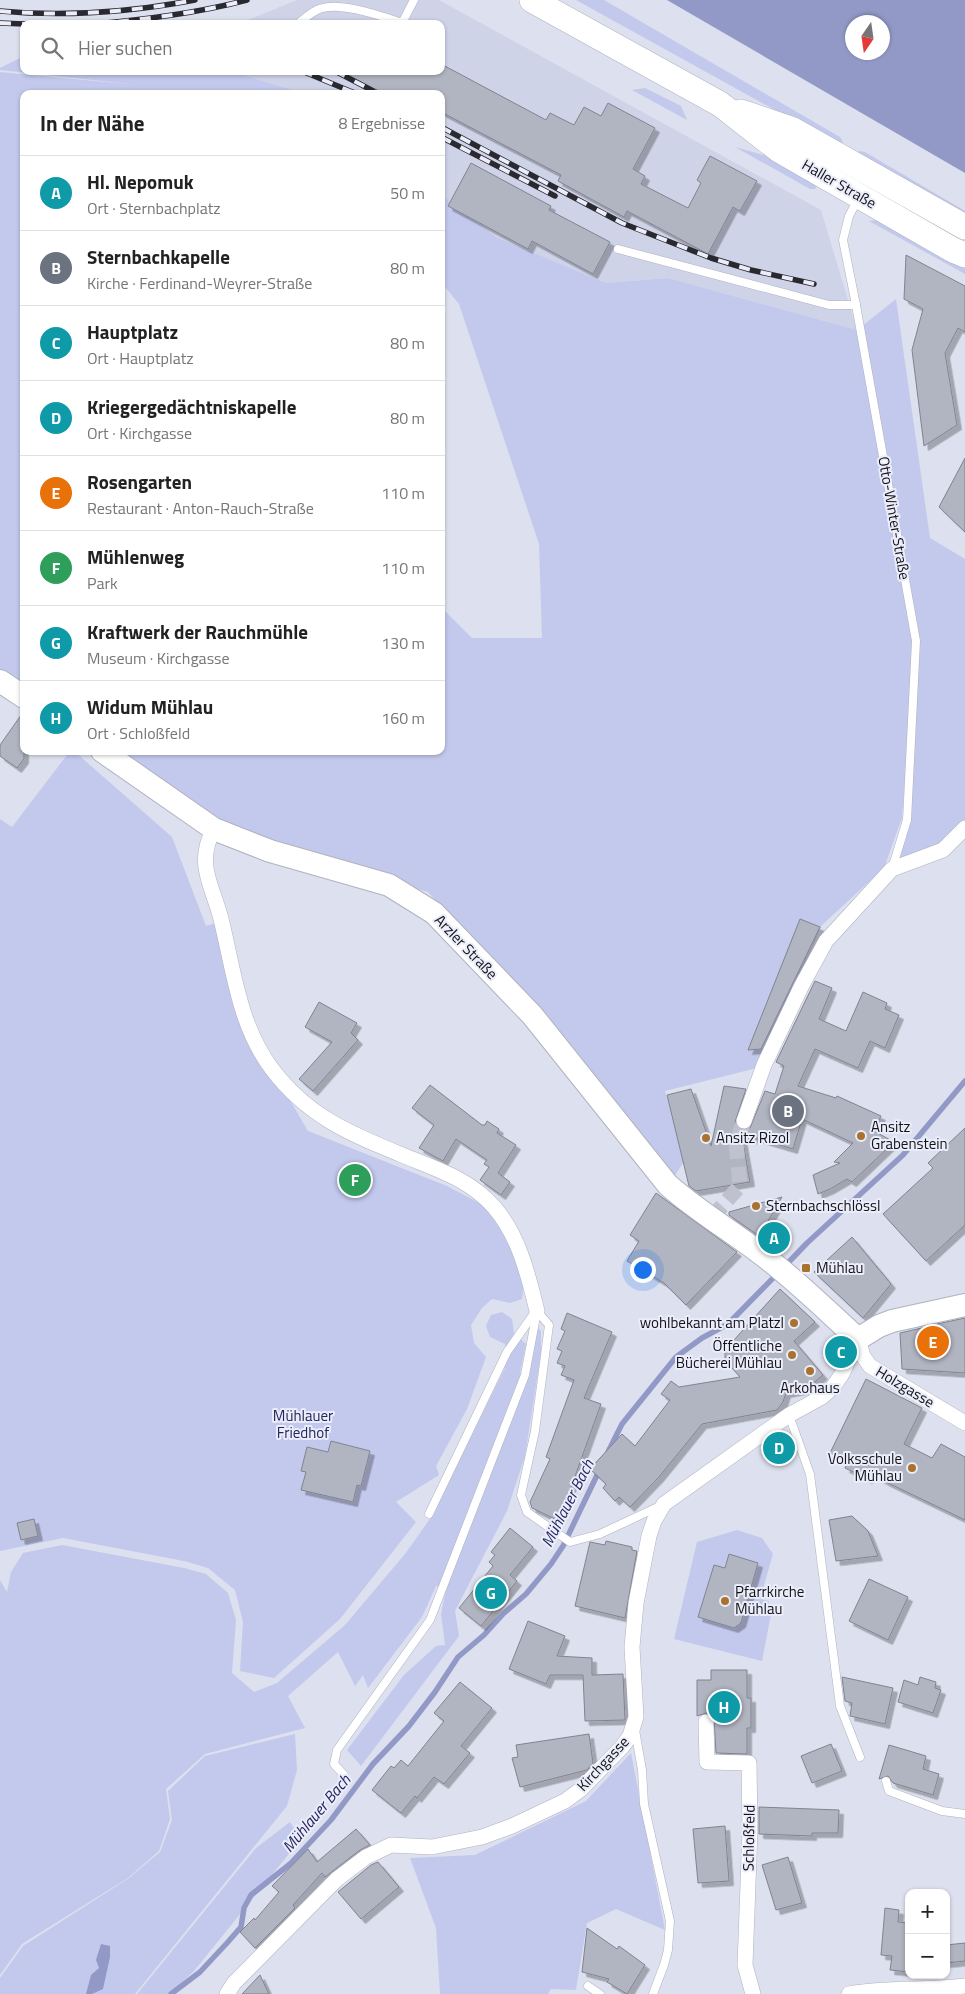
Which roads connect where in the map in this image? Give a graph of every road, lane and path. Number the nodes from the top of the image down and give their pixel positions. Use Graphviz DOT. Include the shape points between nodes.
graph roads {
  1 [pos="414,0"];
  2 [pos="532,0"];
  3 [pos="303,20"];
  4 [pos="396,20"];
  5 [pos="403,20"];
  6 [pos="866,186"];
  7 [pos="965,227"];
  8 [pos="618,249"];
  9 [pos="965,255"];
  10 [pos="856,305"];
  11 [pos="0,681"];
  12 [pos="20,694"];
  13 [pos="108,755"];
  14 [pos="965,828"];
  15 [pos="214,829"];
  16 [pos="892,869"];
  17 [pos="744,1121"];
  18 [pos="965,1305"];
  19 [pos="537,1311"];
  20 [pos="858,1340"];
  21 [pos="789,1414"];
  22 [pos="965,1423"];
  23 [pos="664,1504"];
  24 [pos="429,1514"];
  25 [pos="706,1722"];
  26 [pos="634,1726"];
  27 [pos="860,1757"];
  28 [pos="344,1775"];
  29 [pos="886,1781"];
  30 [pos="965,1814"];
  31 [pos="588,1986"];
  32 [pos="965,1986"];
  33 [pos="227,1994"];
  34 [pos="600,1994"];
  35 [pos="653,1994"];
  36 [pos="752,1994"];
  37 [pos="849,1994"];
  1 -- 5 [label="lane"];
  2 -- 6 [label="main road, Haller Straße" via="720,104 791,129"];
  3 -- 4 [label="lane" via="327,6 368,11"];
  6 -- 7 [label="main road, Haller Straße"];
  6 -- 9 [label="main road, Haller Straße" via="952,250"];
  6 -- 10 [label="lane, Otto-Winter-Straße" via="848,216 843,240"];
  8 -- 10 [label="lane" via="829,305"];
  10 -- 16 [label="lane, Otto-Winter-Straße" via="916,641 907,820"];
  11 -- 12 [label="main road"];
  13 -- 15 [label="main road, Arzler Straße"];
  14 -- 16 [label="street" via="943,850"];
  15 -- 19 [label="street" via="205,848 206,869 222,921 241,1005 254,1039 271,1068 302,1102 335,1126 449,1174 485,1198 504,1220 518,1246"];
  15 -- 20 [label="main road, Arzler Straße" via="270,851 389,885 434,913 532,1015 668,1185 762,1254"];
  16 -- 17 [label="street" via="826,941 764,1065"];
  18 -- 20 [label="main road" via="892,1320"];
  19 -- 23 [label="lane" via="549,1325 535,1431 521,1495 527,1512 570,1542 600,1534"];
  19 -- 24 [label="lane" via="507,1352"];
  19 -- 28 [label="lane" via="524,1375 430,1620 337,1750 334,1764"];
  20 -- 21 [label="street, Kirchgasse" via="833,1387 822,1397"];
  20 -- 22 [label="street, Holzgasse" via="870,1366"];
  21 -- 23 [label="street, Kirchgasse"];
  21 -- 27 [label="lane" via="810,1474 840,1706"];
  23 -- 26 [label="street, Kirchgasse" via="650,1536 635,1611 632,1647"];
  25 -- 36 [label="street, Schloßfeld" via="707,1762 749,1763 745,1965"];
  26 -- 33 [label="street, Kirchgasse" via="616,1754 565,1801 482,1837 432,1847 391,1845 366,1857 338,1879 234,1983"];
  26 -- 35 [label="lane" via="644,1804 670,1921 666,1958"];
  29 -- 30 [label="lane" via="889,1791 942,1811"];
  31 -- 34 [label="lane"];
  32 -- 37 [label="street"];
}
